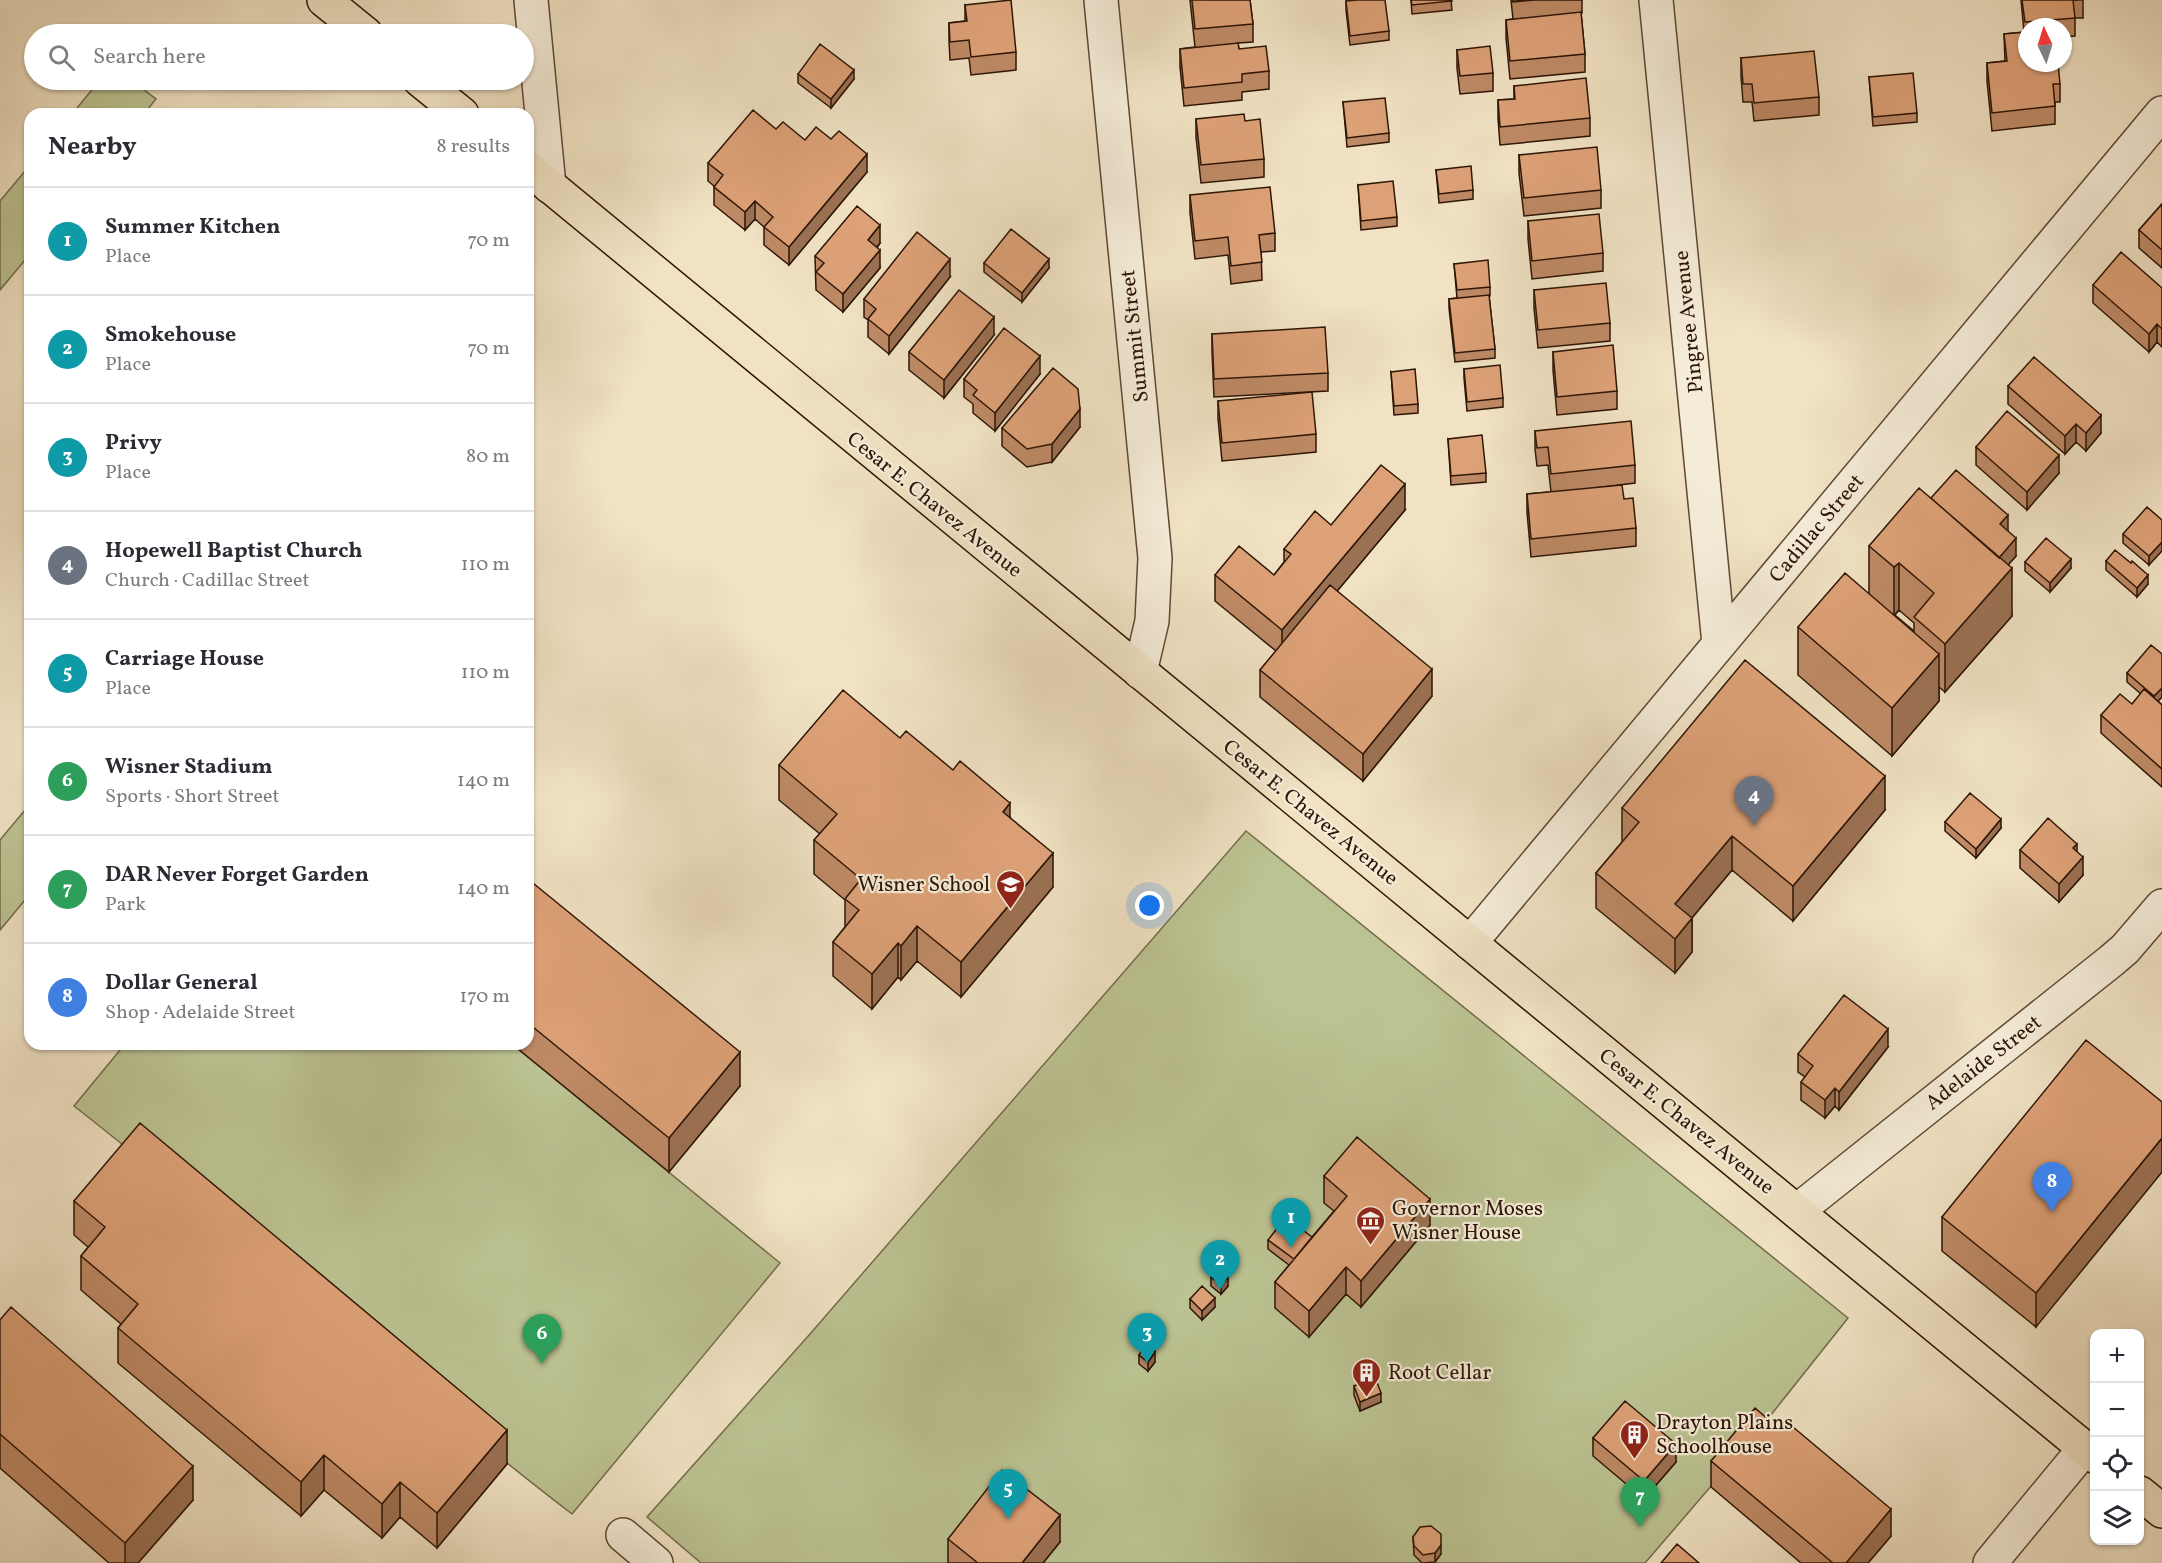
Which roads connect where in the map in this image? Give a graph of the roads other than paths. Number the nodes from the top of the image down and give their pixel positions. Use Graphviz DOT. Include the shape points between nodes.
graph roads {
  1 [pos="324,0"];
  2 [pos="531,0"];
  3 [pos="1101,0"];
  4 [pos="1656,0"];
  5 [pos="354,24"];
  6 [pos="532,24"];
  7 [pos="534,66"];
  8 [pos="432,90"];
  9 [pos="455,108"];
  10 [pos="2162,113"];
  11 [pos="539,177"];
  12 [pos="1719,644"];
  13 [pos="1140,672"];
  14 [pos="2162,906"];
  15 [pos="1470,943"];
  16 [pos="1797,1211"];
  17 [pos="2090,1452"];
  18 [pos="2144,1496"];
  19 [pos="2162,1511"];
  20 [pos="623,1535"];
  21 [pos="656,1563"];
  22 [pos="1990,1563"];
  1 -- 5 [label="main road"];
  2 -- 6 [label="street"];
  3 -- 13 [label="street, Summit Street" via="1155,558 1152,621"];
  4 -- 12 [label="street, Pingree Avenue"];
  7 -- 11 [label="street"];
  8 -- 9 [label="main road"];
  10 -- 12 [label="street, Cadillac Street"];
  11 -- 13 [label="main road, Cesar E. Chavez Avenue"];
  12 -- 15 [label="street, Cadillac Street"];
  13 -- 15 [label="main road, Cesar E. Chavez Avenue"];
  14 -- 16 [label="street, Adelaide Street" via="2111,961"];
  15 -- 16 [label="main road, Cesar E. Chavez Avenue"];
  16 -- 17 [label="main road, Cesar E. Chavez Avenue"];
  17 -- 22 [label="street"];
  18 -- 19 [label="main road"];
  20 -- 21 [label="street"];
}
